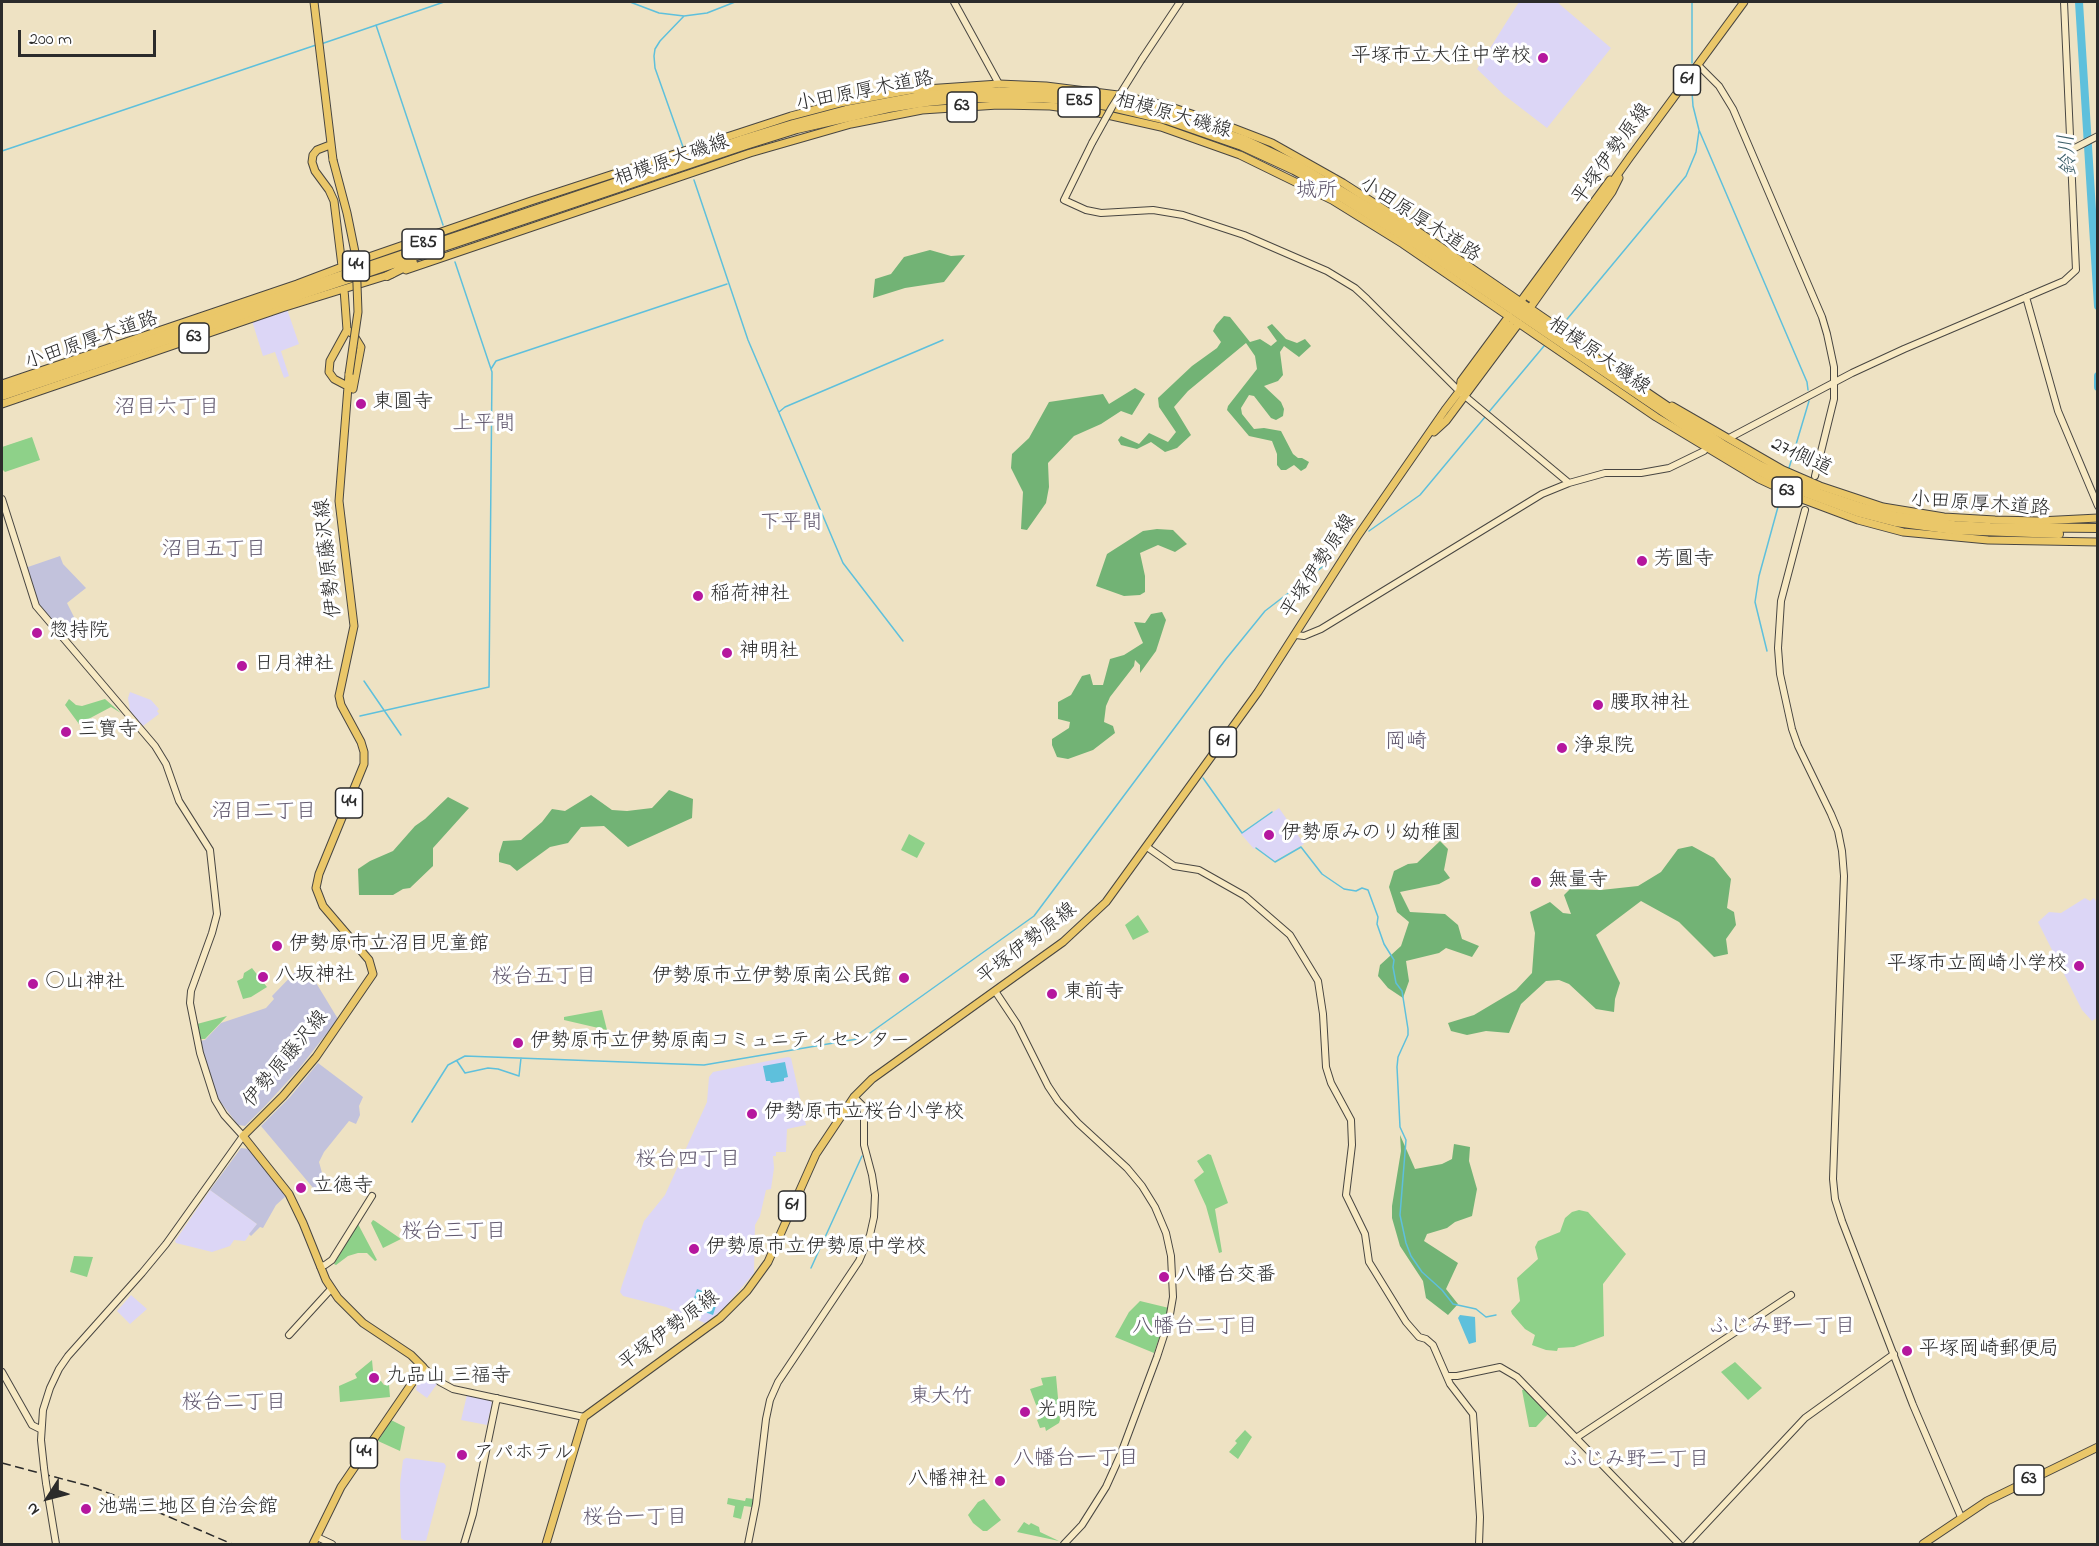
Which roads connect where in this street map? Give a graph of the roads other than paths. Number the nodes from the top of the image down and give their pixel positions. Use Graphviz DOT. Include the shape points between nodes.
graph roads {
  1 [pos="314,2"];
  2 [pos="954,2"];
  3 [pos="1180,2"];
  4 [pos="1744,2"];
  5 [pos="2064,2"];
  6 [pos="1698,64"];
  7 [pos="999,84"];
  8 [pos="2097,136"];
  9 [pos="330,145"];
  10 [pos="2073,149"];
  11 [pos="1630,158"];
  12 [pos="506,223"];
  13 [pos="342,266"];
  14 [pos="387,276"];
  15 [pos="344,289"];
  16 [pos="2025,297"];
  17 [pos="1530,298"];
  18 [pos="1521,301"];
  19 [pos="1530,308"];
  20 [pos="1510,320"];
  21 [pos="1519,323"];
  22 [pos="347,330"];
  23 [pos="1835,382"];
  24 [pos="2,384"];
  25 [pos="347,386"];
  26 [pos="2,390"];
  27 [pos="1462,394"];
  28 [pos="2,396"];
  29 [pos="2,404"];
  30 [pos="1731,437"];
  31 [pos="1704,451"];
  32 [pos="1815,476"];
  33 [pos="1569,483"];
  34 [pos="2,499"];
  35 [pos="2097,506"];
  36 [pos="2,508"];
  37 [pos="1805,510"];
  38 [pos="2097,518"];
  39 [pos="2095,531"];
  40 [pos="2097,542"];
  41 [pos="1296,635"];
  42 [pos="1147,847"];
  43 [pos="995,991"];
  44 [pos="854,1097"];
  45 [pos="243,1136"];
  46 [pos="372,1196"];
  47 [pos="320,1266"];
  48 [pos="331,1288"];
  49 [pos="1791,1295"];
  50 [pos="289,1335"];
  51 [pos="1894,1354"];
  52 [pos="423,1366"];
  53 [pos="2,1372"];
  54 [pos="1448,1376"];
  55 [pos="497,1398"];
  56 [pos="584,1417"];
  57 [pos="40,1429"];
  58 [pos="1576,1438"];
  59 [pos="2097,1447"];
  60 [pos="1961,1517"];
  61 [pos="315,1541"];
  62 [pos="56,1545"];
  63 [pos="332,1545"];
  64 [pos="464,1545"];
  65 [pos="546,1545"];
  66 [pos="748,1545"];
  67 [pos="1064,1545"];
  68 [pos="1479,1545"];
  69 [pos="1680,1545"];
  70 [pos="1687,1545"];
  71 [pos="1923,1545"];
  1 -- 9 [label="main road, 伊勢原藤沢線 / 44"];
  2 -- 7 [label="street"];
  3 -- 27 [label="street, bridge" via="1092,142 1064,200 1101,213 1153,210 1183,215 1244,235 1327,271 1367,298"];
  4 -- 6 [label="main road, 平塚伊勢原線 / 61"];
  5 -- 10 [label="street"];
  6 -- 11 [label="main road, 平塚伊勢原線 / 61"];
  6 -- 23 [label="street" via="1726,97 1767,189 1822,317"];
  7 -- 13 [label="main road, 相模原大磯線 / 63" via="912,90 791,116"];
  7 -- 18 [label="main road, 相模原大磯線 / 63" via="1119,95 1168,106 1272,143 1343,183"];
  8 -- 10 [label="street"];
  9 -- 13 [label="main road" via="317,150 312,162 334,201"];
  9 -- 25 [label="main road, 伊勢原藤沢線 / 44, bridge" via="356,257 358,312"];
  10 -- 16 [label="street" via="2076,270 2064,281"];
  11 -- 17 [label="main road, 平塚伊勢原線 / 61"];
  11 -- 18 [label="main road" via="1603,187"];
  11 -- 19 [label="main road" via="1612,192"];
  12 -- 13 [label="highway, E85" via="470,228 350,267"];
  12 -- 14 [label="highway" via="476,240 403,266"];
  12 -- 26 [label="highway, 小田原厚木道路 / E85"];
  12 -- 28 [label="highway, 小田原厚木道路 / E85"];
  12 -- 39 [label="highway, 小田原厚木道路 / E85" via="746,145 889,108 1006,97 1108,106 1194,128 1268,157 1325,187 1721,451 1787,486 1860,513 1922,526 1990,533"];
  13 -- 24 [label="main road, 相模原大磯線 / 63"];
  14 -- 15 [label="main road, 相模原大磯線 / 63"];
  14 -- 20 [label="main road, 相模原大磯線 / 63" via="750,153 851,124 922,110 1050,106 1161,127 1240,155 1332,200 1403,244"];
  15 -- 22 [label="main road"];
  15 -- 29 [label="main road, 相模原大磯線 / 63"];
  16 -- 23 [label="street"];
  16 -- 35 [label="street" via="2058,411"];
  18 -- 19 [label="main road, 相模原大磯線 / 63"];
  19 -- 38 [label="main road, 271側道 / 63" via="1666,402 1763,460 1818,486 1883,507 1944,517 2039,521"];
  20 -- 21 [label="main road, 相模原大磯線 / 63"];
  20 -- 27 [label="main road" via="1461,381"];
  21 -- 27 [label="main road"];
  21 -- 40 [label="main road, 相模原大磯線 / 63" via="1703,447 1813,504 1903,532 1988,540"];
  22 -- 25 [label="main road" via="329,369 332,377"];
  22 -- 25 [label="main road" via="361,349 353,388"];
  23 -- 30 [label="street"];
  23 -- 32 [label="street"];
  25 -- 45 [label="main road, 伊勢原藤沢線 / 44" via="339,501 354,620 339,696 361,742 364,764 316,885 323,906 369,960 373,974 311,1063"];
  27 -- 33 [label="street"];
  27 -- 41 [label="main road, 平塚伊勢原線 / 61" via="1446,421 1422,444 1357,537"];
  31 -- 33 [label="street" via="1669,468 1605,473"];
  33 -- 41 [label="street" via="1529,502 1321,629"];
  34 -- 36 [label="street"];
  36 -- 45 [label="street" via="36,606 155,746 179,801 210,850 217,914 190,1003 215,1100"];
  37 -- 51 [label="street" via="1781,601 1778,648 1792,729 1838,831 1842,851 1835,1199"];
  41 -- 42 [label="main road, 平塚伊勢原線 / 61"];
  42 -- 43 [label="main road, 平塚伊勢原線 / 61" via="1088,920"];
  42 -- 54 [label="street" via="1174,866 1199,870 1245,896 1290,935 1311,967 1321,996 1326,1067 1351,1120 1346,1195 1365,1234 1369,1262 1406,1322 1433,1345"];
  43 -- 44 [label="main road, 平塚伊勢原線 / 61" via="882,1070"];
  43 -- 67 [label="street" via="1058,1101 1142,1186 1166,1233 1171,1256 1173,1297 1157,1357 1106,1487"];
  44 -- 56 [label="main road, 平塚伊勢原線 / 61" via="811,1163 768,1262 747,1291 720,1318"];
  44 -- 66 [label="street" via="864,1110 864,1145 872,1175 874,1206 870,1235 859,1261 770,1400"];
  45 -- 47 [label="main road, 伊勢原藤沢線" via="289,1194"];
  45 -- 57 [label="street" via="158,1253 65,1360 47,1395"];
  46 -- 47 [label="street" via="332,1260"];
  47 -- 48 [label="main road, 伊勢原藤沢線"];
  48 -- 50 [label="street"];
  48 -- 52 [label="main road, 伊勢原藤沢線" via="356,1317"];
  49 -- 58 [label="street"];
  51 -- 60 [label="street"];
  51 -- 70 [label="street" via="1805,1418"];
  52 -- 55 [label="street" via="447,1387"];
  52 -- 61 [label="main road, 44" via="341,1488"];
  53 -- 57 [label="street" via="32,1425"];
  54 -- 58 [label="street" via="1503,1367"];
  54 -- 68 [label="street" via="1475,1422"];
  55 -- 56 [label="street"];
  55 -- 64 [label="street"];
  56 -- 65 [label="main road"];
  57 -- 62 [label="street, bridge"];
  58 -- 69 [label="street"];
  59 -- 60 [label="main road, 63" via="2003,1492"];
  60 -- 71 [label="main road, 63"];
  61 -- 63 [label="street"];
}
